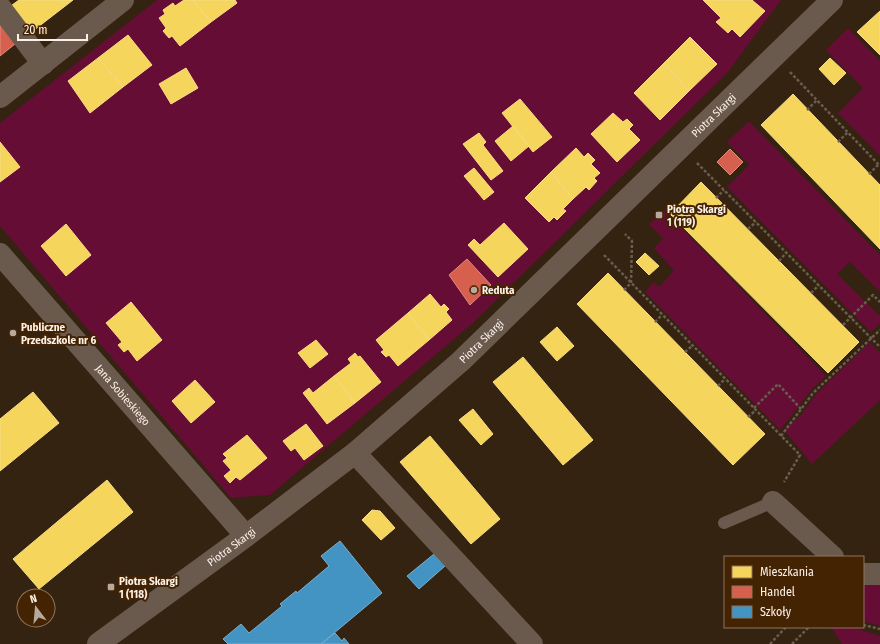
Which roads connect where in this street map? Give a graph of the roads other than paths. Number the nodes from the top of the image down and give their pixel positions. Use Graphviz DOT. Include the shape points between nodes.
graph roads {
  1 [pos="123,0"];
  2 [pos="832,0"];
  3 [pos="0,7"];
  4 [pos="42,64"];
  5 [pos="0,97"];
  6 [pos="0,254"];
  7 [pos="355,453"];
  8 [pos="774,502"];
  9 [pos="724,523"];
  10 [pos="246,536"];
  11 [pos="832,556"];
  12 [pos="864,574"];
  13 [pos="880,574"];
  14 [pos="98,644"];
  15 [pos="532,644"];
  1 -- 4 [label="street"];
  2 -- 7 [label="street, Piotra Skargi" via="461,361"];
  3 -- 4 [label="street"];
  4 -- 5 [label="street"];
  6 -- 10 [label="street, Jana Sobieskiego"];
  7 -- 10 [label="street, Piotra Skargi"];
  7 -- 15 [label="street"];
  8 -- 9 [label="lane"];
  8 -- 11 [label="street"];
  10 -- 14 [label="street, Piotra Skargi"];
  12 -- 13 [label="street"];
}
